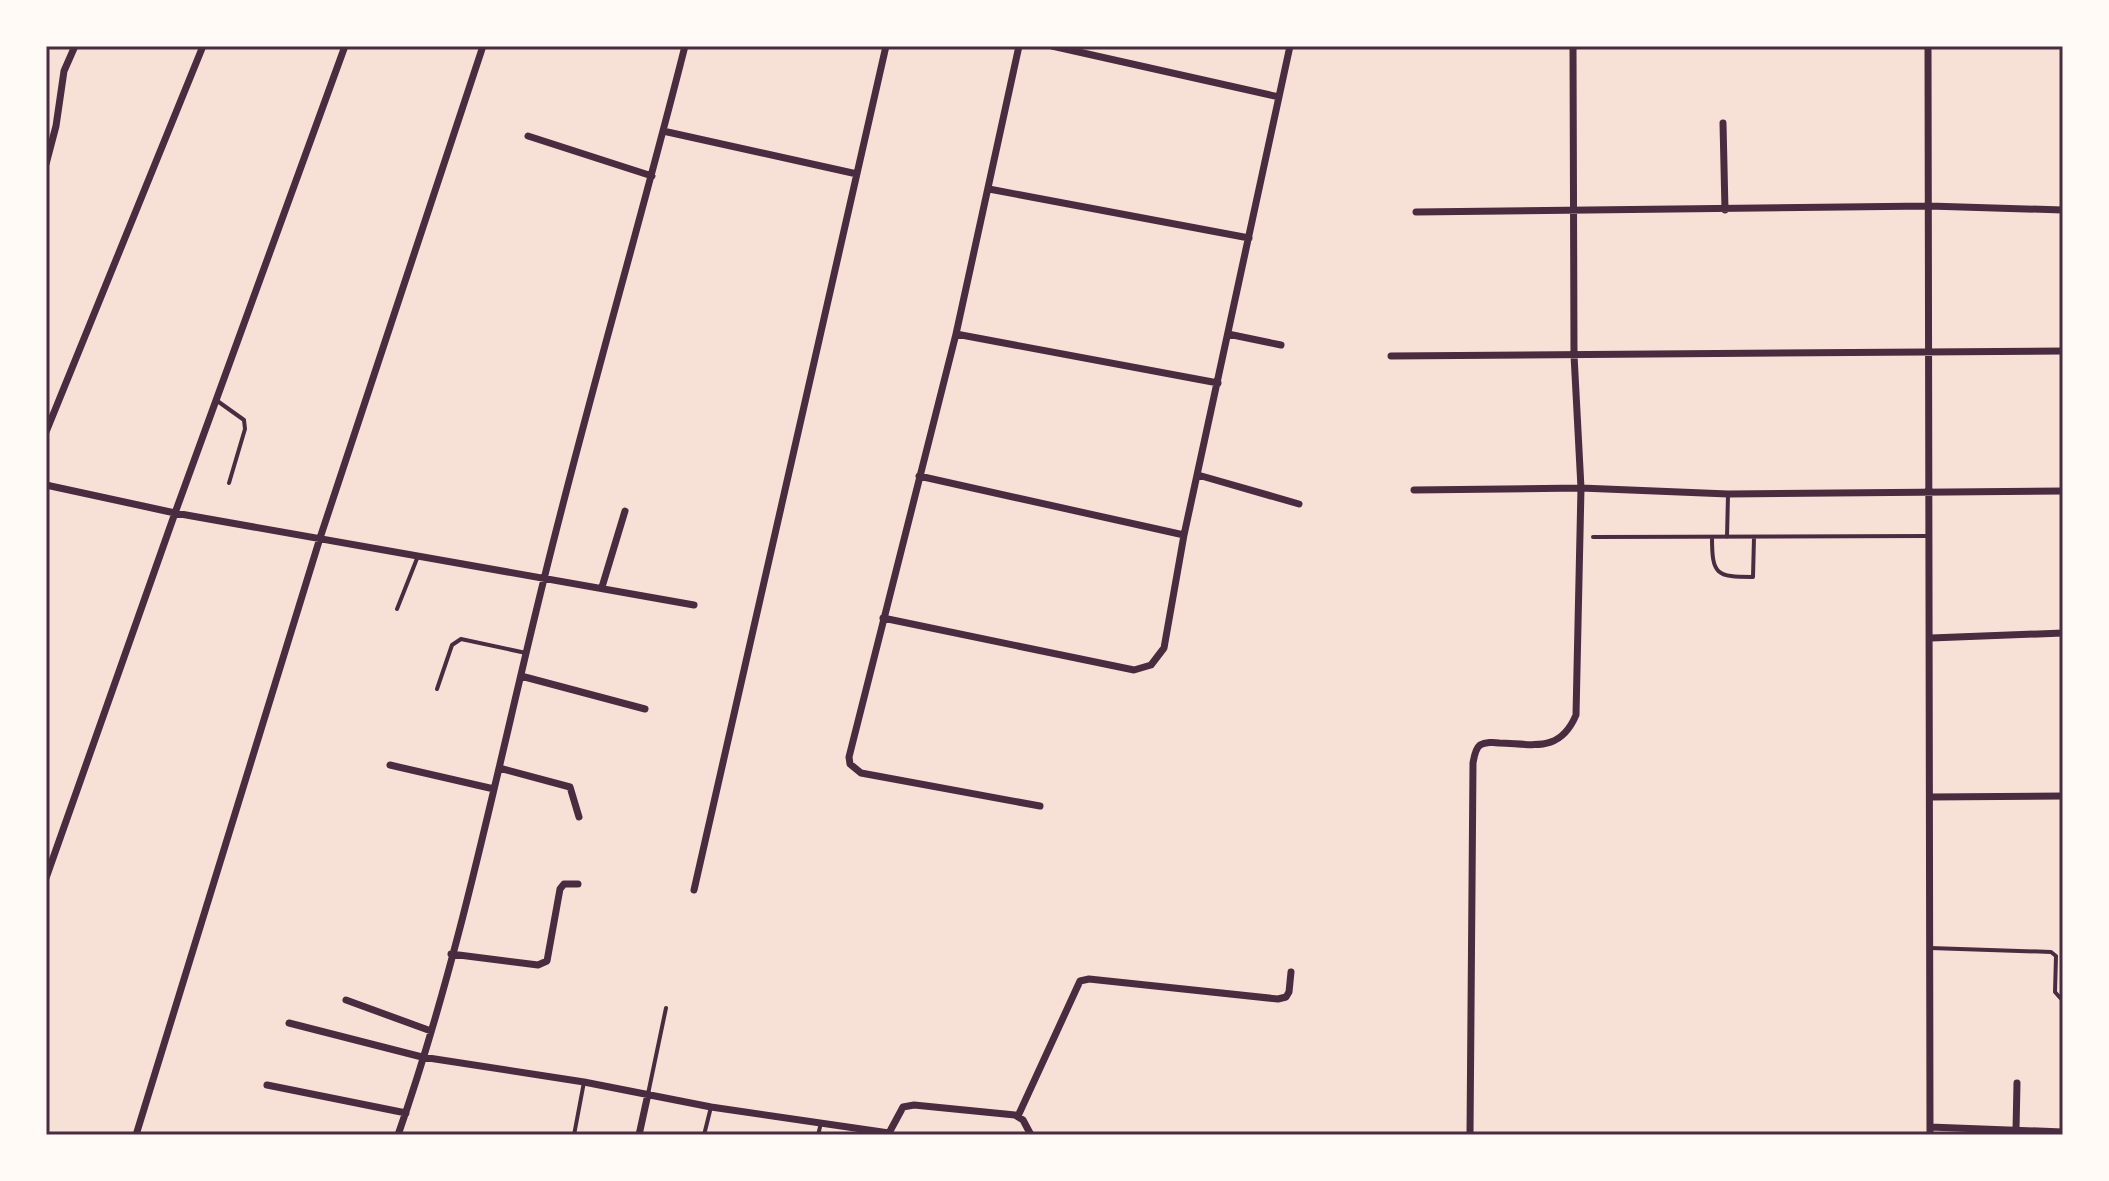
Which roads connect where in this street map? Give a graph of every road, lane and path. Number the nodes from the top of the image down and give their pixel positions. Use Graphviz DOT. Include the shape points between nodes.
graph roads {
  1 [pos="75,46"];
  2 [pos="203,46"];
  3 [pos="345,46"];
  4 [pos="483,46"];
  5 [pos="685,46"];
  6 [pos="886,46"];
  7 [pos="1019,46"];
  8 [pos="1052,46"];
  9 [pos="1290,46"];
  10 [pos="1573,46"];
  11 [pos="1928,46"];
  12 [pos="1279,97"];
  13 [pos="1723,123"];
  14 [pos="663,131"];
  15 [pos="528,136"];
  16 [pos="46,164"];
  17 [pos="857,174"];
  18 [pos="652,176"];
  19 [pos="989,189"];
  20 [pos="1929,206"];
  21 [pos="1725,210"];
  22 [pos="2063,210"];
  23 [pos="1416,212"];
  24 [pos="1572,212"];
  25 [pos="1249,238"];
  26 [pos="956,334"];
  27 [pos="1228,334"];
  28 [pos="1281,345"];
  29 [pos="1930,351"];
  30 [pos="2063,351"];
  31 [pos="1574,355"];
  32 [pos="1391,356"];
  33 [pos="1218,383"];
  34 [pos="216,400"];
  35 [pos="46,432"];
  36 [pos="1198,475"];
  37 [pos="919,476"];
  38 [pos="229,483"];
  39 [pos="46,485"];
  40 [pos="1581,488"];
  41 [pos="1414,490"];
  42 [pos="1929,491"];
  43 [pos="2063,491"];
  44 [pos="1728,494"];
  45 [pos="1299,504"];
  46 [pos="625,511"];
  47 [pos="175,513"];
  48 [pos="1184,535"];
  49 [pos="1929,536"];
  50 [pos="1593,537"];
  51 [pos="1712,537"];
  52 [pos="1727,537"];
  53 [pos="1754,537"];
  54 [pos="320,538"];
  55 [pos="418,555"];
  56 [pos="544,577"];
  57 [pos="602,587"];
  58 [pos="694,605"];
  59 [pos="397,609"];
  60 [pos="883,618"];
  61 [pos="2063,633"];
  62 [pos="1931,638"];
  63 [pos="526,653"];
  64 [pos="521,676"];
  65 [pos="437,689"];
  66 [pos="645,709"];
  67 [pos="390,765"];
  68 [pos="499,768"];
  69 [pos="494,789"];
  70 [pos="2063,796"];
  71 [pos="1930,797"];
  72 [pos="1040,806"];
  73 [pos="579,817"];
  74 [pos="46,878"];
  75 [pos="578,884"];
  76 [pos="694,890"];
  77 [pos="1930,948"];
  78 [pos="451,954"];
  79 [pos="2055,963"];
  80 [pos="2063,964"];
  81 [pos="1291,972"];
  82 [pos="346,1000"];
  83 [pos="2063,1001"];
  84 [pos="666,1008"];
  85 [pos="289,1023"];
  86 [pos="431,1031"];
  87 [pos="422,1057"];
  88 [pos="584,1082"];
  89 [pos="2017,1083"];
  90 [pos="267,1085"];
  91 [pos="648,1094"];
  92 [pos="711,1107"];
  93 [pos="406,1113"];
  94 [pos="1018,1116"];
  95 [pos="821,1123"];
  96 [pos="2016,1130"];
  97 [pos="1930,1131"];
  98 [pos="2063,1132"];
  99 [pos="889,1134"];
  100 [pos="136,1135"];
  101 [pos="398,1135"];
  102 [pos="574,1135"];
  103 [pos="639,1135"];
  104 [pos="704,1135"];
  105 [pos="818,1135"];
  106 [pos="1031,1135"];
  107 [pos="1470,1135"];
  1 -- 16 [label="street" via="64,71"];
  2 -- 35 [label="street"];
  3 -- 34 [label="street"];
  4 -- 54 [label="street"];
  5 -- 14 [label="street"];
  6 -- 17 [label="street"];
  7 -- 19 [label="street"];
  8 -- 12 [label="street"];
  9 -- 12 [label="street"];
  10 -- 24 [label="street"];
  11 -- 20 [label="street"];
  12 -- 25 [label="street"];
  13 -- 21 [label="street"];
  14 -- 17 [label="street"];
  14 -- 18 [label="street"];
  15 -- 18 [label="street"];
  17 -- 76 [label="street"];
  18 -- 56 [label="street"];
  19 -- 25 [label="street"];
  19 -- 26 [label="street"];
  20 -- 21 [label="street"];
  20 -- 22 [label="street"];
  20 -- 29 [label="street"];
  21 -- 24 [label="street"];
  23 -- 24 [label="street"];
  24 -- 31 [label="street"];
  25 -- 27 [label="street"];
  26 -- 33 [label="street"];
  26 -- 37 [label="street"];
  27 -- 28 [label="street"];
  27 -- 33 [label="street"];
  29 -- 30 [label="street"];
  29 -- 31 [label="street"];
  29 -- 42 [label="street"];
  31 -- 32 [label="street"];
  31 -- 40 [label="street"];
  33 -- 36 [label="street"];
  34 -- 38 [label="lane" via="244,420"];
  34 -- 47 [label="street"];
  36 -- 45 [label="street"];
  36 -- 48 [label="street"];
  37 -- 48 [label="street"];
  37 -- 60 [label="street"];
  39 -- 47 [label="street"];
  40 -- 41 [label="street"];
  40 -- 44 [label="street"];
  40 -- 107 [label="street" via="1576,715 1562,738 1545,745 1490,742 1480,745 1473,763"];
  42 -- 43 [label="street"];
  42 -- 44 [label="street"];
  42 -- 49 [label="street"];
  44 -- 52 [label="lane"];
  46 -- 57 [label="street"];
  47 -- 54 [label="street"];
  47 -- 74 [label="street"];
  48 -- 60 [label="street" via="1164,648 1151,665 1134,670"];
  49 -- 53 [label="lane"];
  49 -- 62 [label="street"];
  50 -- 51 [label="lane"];
  51 -- 52 [label="lane"];
  51 -- 53 [label="lane" via="1712,562 1726,577 1753,577"];
  52 -- 53 [label="lane"];
  54 -- 55 [label="street"];
  54 -- 100 [label="street"];
  55 -- 56 [label="street"];
  55 -- 59 [label="lane"];
  56 -- 57 [label="street"];
  56 -- 63 [label="street"];
  57 -- 58 [label="street"];
  60 -- 72 [label="street" via="849,757 854,770"];
  61 -- 62 [label="street"];
  62 -- 71 [label="street"];
  63 -- 64 [label="street"];
  63 -- 65 [label="lane" via="461,639 452,645"];
  64 -- 66 [label="street"];
  64 -- 68 [label="street"];
  67 -- 69 [label="street"];
  68 -- 69 [label="street"];
  68 -- 73 [label="street" via="570,787"];
  69 -- 78 [label="street"];
  70 -- 71 [label="street"];
  71 -- 77 [label="street"];
  75 -- 78 [label="street" via="560,889 547,961 538,965"];
  77 -- 79 [label="lane" via="2045,951 2056,956"];
  77 -- 97 [label="street"];
  78 -- 86 [label="street"];
  79 -- 80 [label="lane"];
  79 -- 83 [label="lane" via="2055,992"];
  81 -- 94 [label="street" via="1289,992 1278,999 1080,981"];
  82 -- 86 [label="street"];
  84 -- 91 [label="lane"];
  85 -- 87 [label="street"];
  86 -- 87 [label="street"];
  87 -- 88 [label="street"];
  87 -- 93 [label="street"];
  88 -- 91 [label="street"];
  88 -- 102 [label="lane"];
  89 -- 96 [label="street"];
  90 -- 93 [label="street"];
  91 -- 92 [label="street"];
  91 -- 103 [label="street"];
  92 -- 95 [label="street"];
  92 -- 104 [label="lane"];
  93 -- 101 [label="street"];
  94 -- 99 [label="street" via="914,1105 903,1107"];
  94 -- 106 [label="street"];
  95 -- 99 [label="street"];
  95 -- 105 [label="lane"];
  96 -- 97 [label="street"];
  96 -- 98 [label="street"];
}
